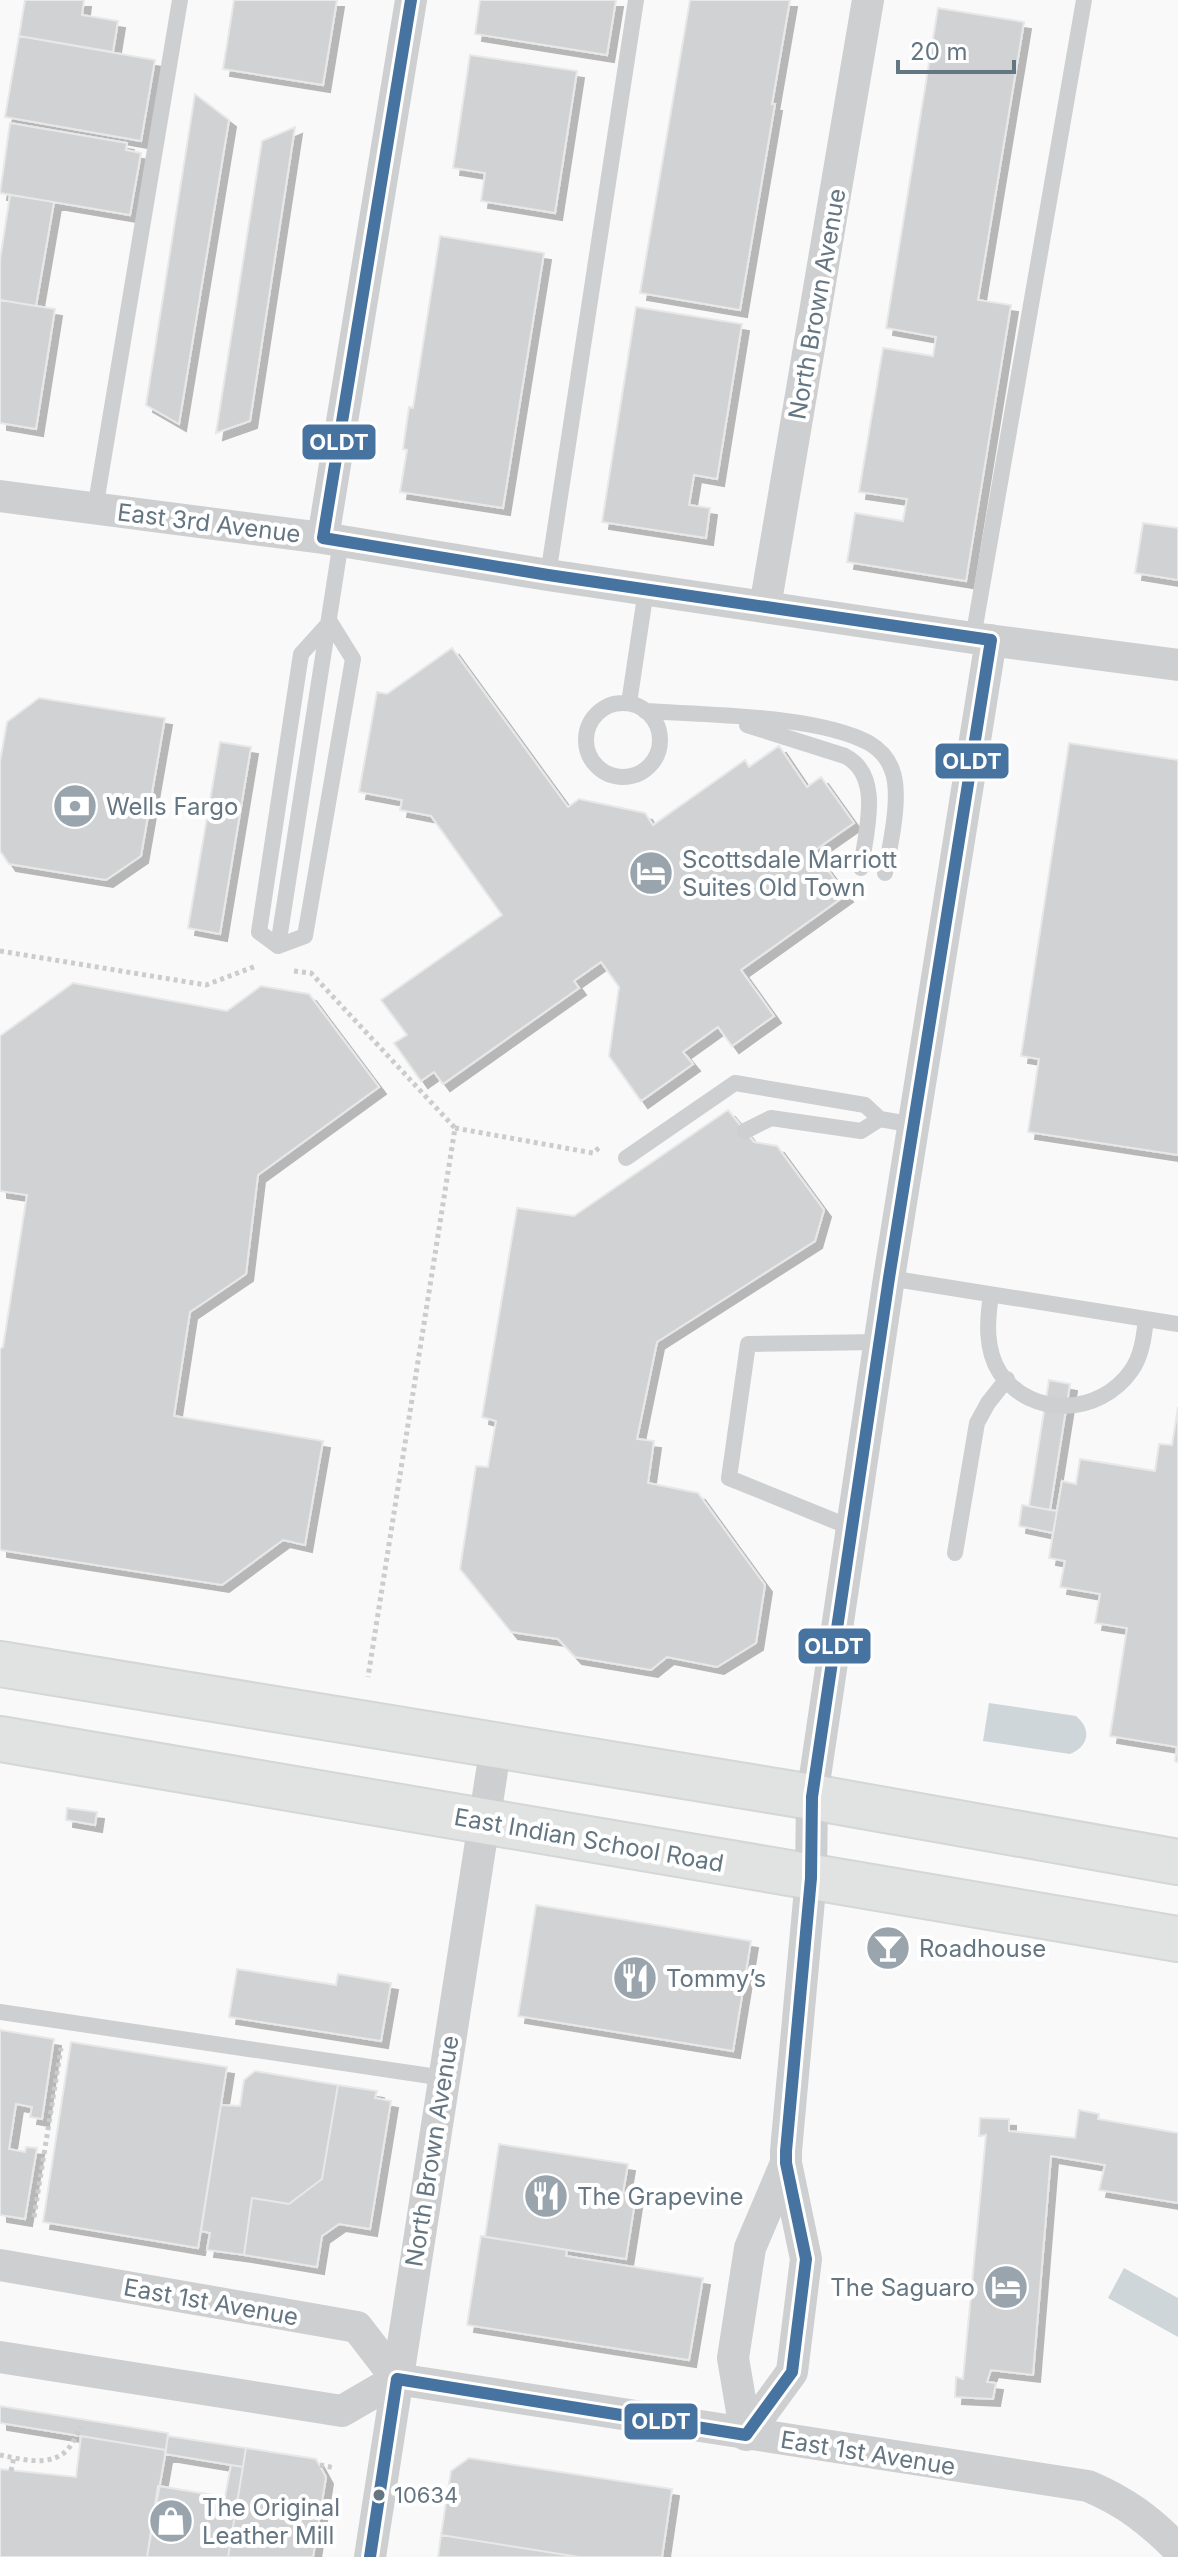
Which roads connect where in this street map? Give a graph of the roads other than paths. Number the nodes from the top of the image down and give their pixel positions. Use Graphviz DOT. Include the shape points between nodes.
graph roads {
  1 [pos="180,0"];
  2 [pos="411,0"];
  3 [pos="636,0"];
  4 [pos="868,0"];
  5 [pos="1084,0"];
  6 [pos="0,496"];
  7 [pos="95,509"];
  8 [pos="332,539"];
  9 [pos="548,575"];
  10 [pos="646,590"];
  11 [pos="765,607"];
  12 [pos="330,622"];
  13 [pos="982,639"];
  14 [pos="1178,665"];
  15 [pos="629,703"];
  16 [pos="645,711"];
  17 [pos="722,716"];
  18 [pos="861,868"];
  19 [pos="885,873"];
  20 [pos="278,946"];
  21 [pos="880,1119"];
  22 [pos="914,1125"];
  23 [pos="745,1131"];
  24 [pos="626,1158"];
  25 [pos="889,1278"];
  26 [pos="991,1295"];
  27 [pos="1146,1319"];
  28 [pos="1178,1324"];
  29 [pos="879,1342"];
  30 [pos="1007,1379"];
  31 [pos="852,1528"];
  32 [pos="955,1553"];
  33 [pos="0,1664"];
  34 [pos="0,1739"];
  35 [pos="496,1745"];
  36 [pos="812,1797"];
  37 [pos="482,1822"];
  38 [pos="1178,1862"];
  39 [pos="811,1878"];
  40 [pos="1178,1939"];
  41 [pos="0,2012"];
  42 [pos="444,2078"];
  43 [pos="786,2163"];
  44 [pos="0,2265"];
  45 [pos="0,2357"];
  46 [pos="397,2379"];
  47 [pos="746,2435"];
  48 [pos="1178,2549"];
  49 [pos="370,2557"];
  1 -- 7 [label="lane"];
  2 -- 8 [label="street"];
  3 -- 9 [label="lane"];
  4 -- 11 [label="street, North Brown Avenue"];
  5 -- 13 [label="lane"];
  6 -- 7 [label="street, East 3rd Avenue"];
  7 -- 8 [label="street, East 3rd Avenue"];
  8 -- 9 [label="street, East 3rd Avenue"];
  8 -- 12 [label="lane"];
  9 -- 10 [label="street, East 3rd Avenue"];
  10 -- 11 [label="street, East 3rd Avenue"];
  10 -- 15 [label="lane"];
  11 -- 13 [label="street, East 3rd Avenue"];
  12 -- 20 [label="lane"];
  12 -- 20 [label="lane" via="301,654 259,932"];
  12 -- 20 [label="lane" via="353,659 305,936"];
  13 -- 14 [label="street, East 3rd Avenue"];
  13 -- 22 [label="street"];
  15 -- 16 [label="lane"];
  15 -- 16 [label="lane" via="606,707 585,735 590,758 607,774 632,776 653,763 661,739"];
  16 -- 17 [label="lane"];
  17 -- 18 [label="lane" via="854,761 864,772 869,795"];
  17 -- 19 [label="lane" via="845,733 885,756 894,773 895,803"];
  21 -- 22 [label="lane"];
  21 -- 23 [label="lane" via="861,1131 771,1118"];
  21 -- 24 [label="lane" via="865,1105 735,1083"];
  22 -- 25 [label="street"];
  25 -- 26 [label="lane"];
  25 -- 29 [label="street"];
  26 -- 27 [label="lane"];
  26 -- 30 [label="lane" via="989,1347"];
  27 -- 28 [label="lane"];
  27 -- 30 [label="lane" via="1133,1369 1116,1389 1093,1402 1041,1404"];
  29 -- 31 [label="street"];
  29 -- 31 [label="lane" via="748,1344 729,1478"];
  30 -- 32 [label="lane" via="977,1423"];
  31 -- 36 [label="street"];
  33 -- 35 [label="main road"];
  34 -- 37 [label="main road, East Indian School Road"];
  35 -- 36 [label="main road"];
  35 -- 37 [label="street, North Brown Avenue"];
  36 -- 38 [label="main road"];
  36 -- 39 [label="street"];
  37 -- 39 [label="main road, East Indian School Road"];
  37 -- 42 [label="street, North Brown Avenue"];
  39 -- 40 [label="main road, East Indian School Road"];
  39 -- 43 [label="street"];
  41 -- 42 [label="lane"];
  42 -- 46 [label="street, North Brown Avenue"];
  43 -- 47 [label="street" via="750,2248 733,2358"];
  43 -- 47 [label="street" via="806,2259 792,2372"];
  44 -- 46 [label="street, East 1st Avenue" via="357,2327"];
  45 -- 46 [label="street" via="342,2411"];
  46 -- 47 [label="street, East 1st Avenue"];
  46 -- 49 [label="street, North Brown Avenue"];
  47 -- 48 [label="street, East 1st Avenue" via="1088,2486 1121,2500"];
}
